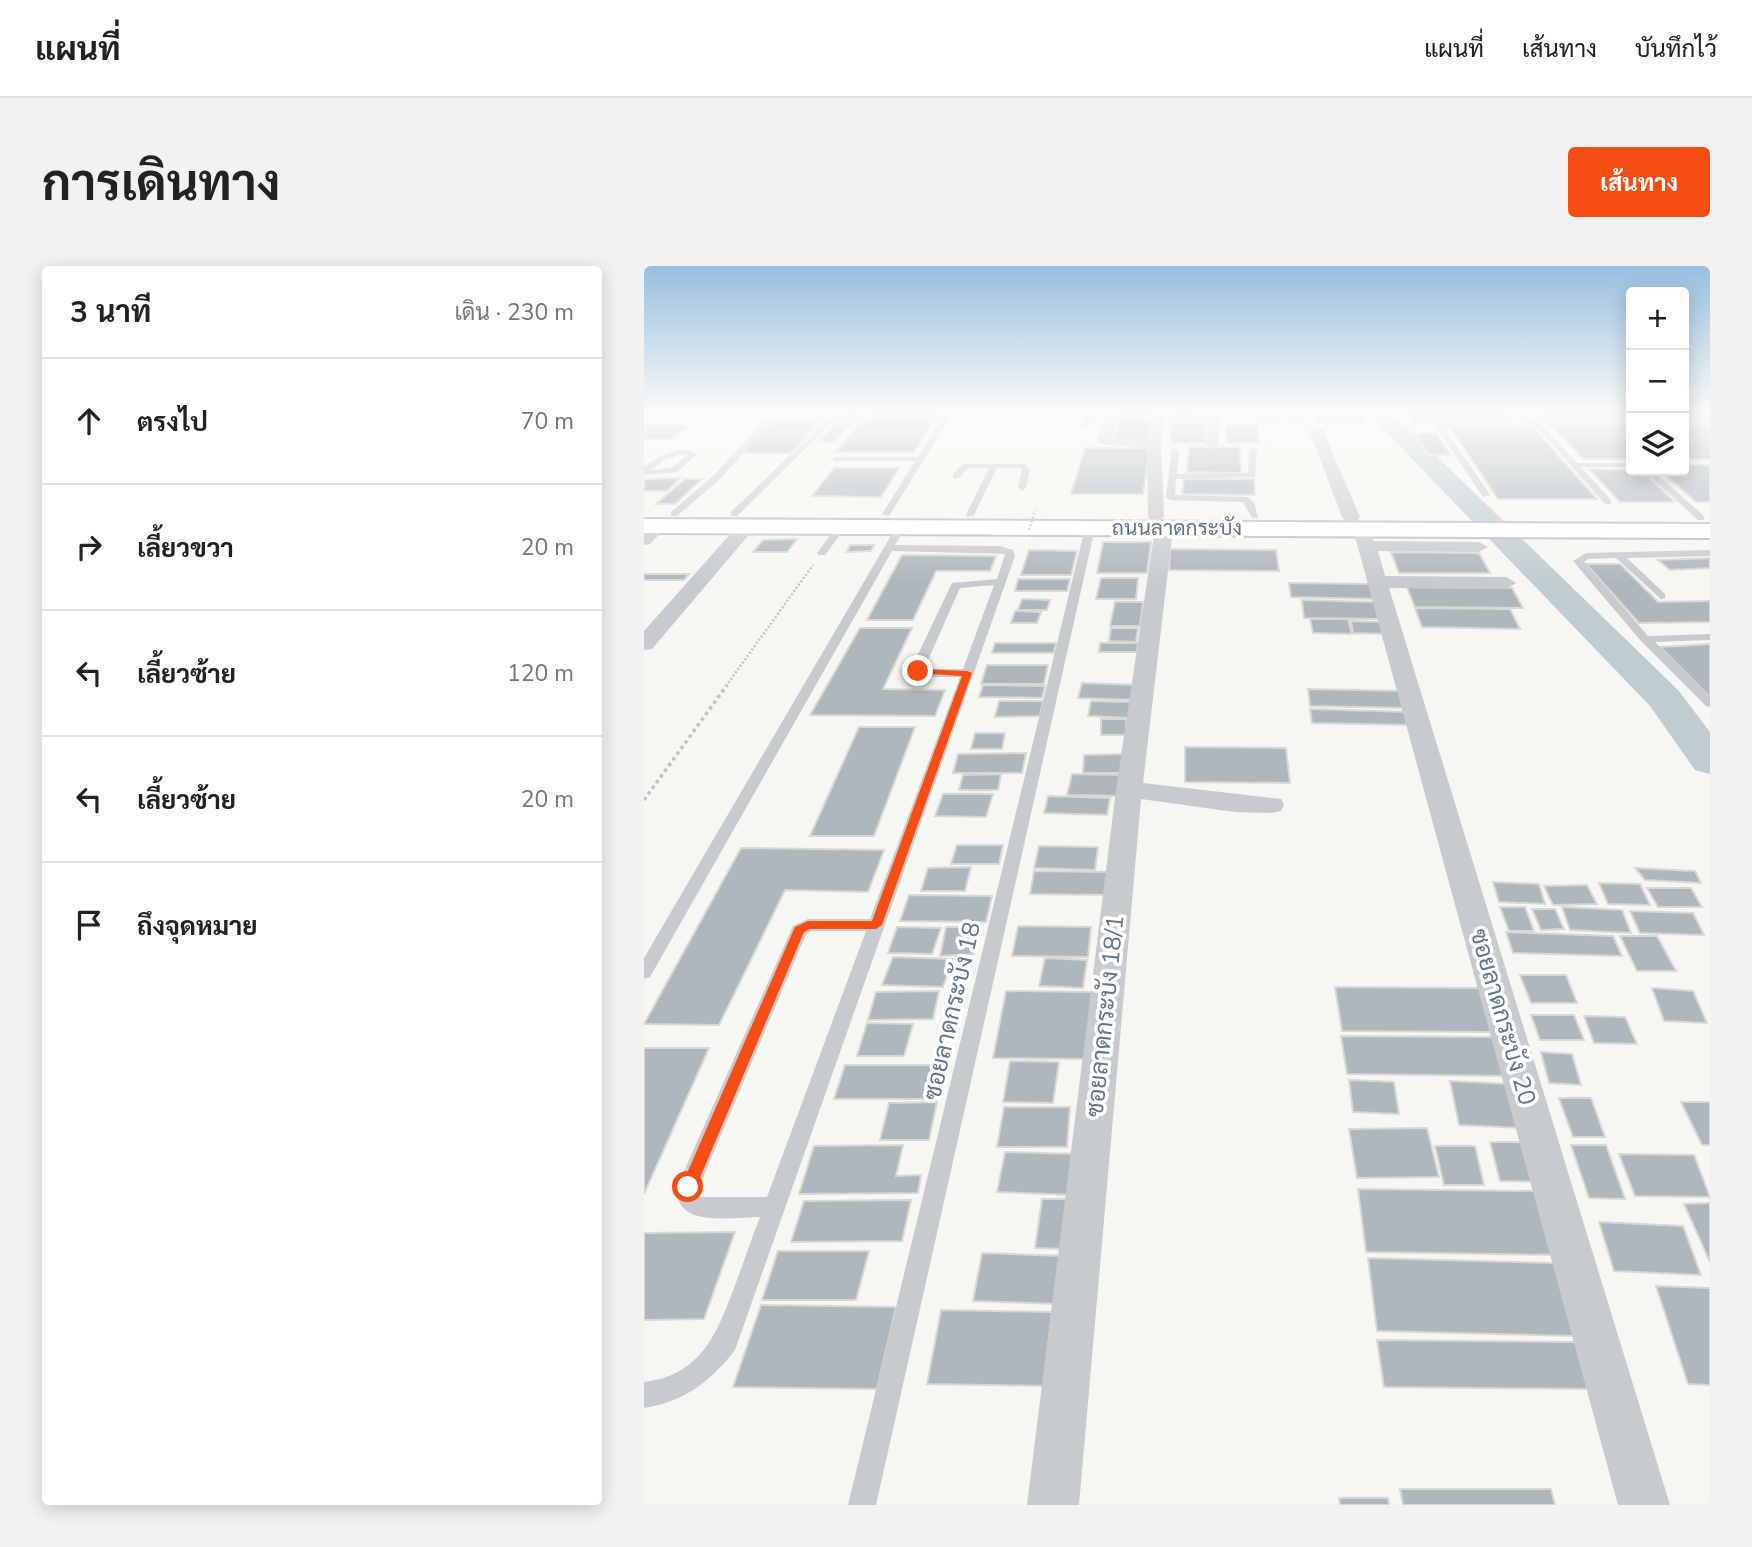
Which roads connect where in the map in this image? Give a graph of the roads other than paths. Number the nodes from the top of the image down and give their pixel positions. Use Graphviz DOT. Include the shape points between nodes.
graph roads {
  1 [pos="675,469"];
  2 [pos="725,469"];
  3 [pos="787,469"];
  4 [pos="915,469"];
  5 [pos="963,469"];
  6 [pos="993,469"];
  7 [pos="1025,469"];
  8 [pos="1156,469"];
  9 [pos="1173,469"];
  10 [pos="1252,469"];
  11 [pos="1333,469"];
  12 [pos="1468,469"];
  13 [pos="1578,469"];
  14 [pos="644,472"];
  15 [pos="956,476"];
  16 [pos="1654,476"];
  17 [pos="1172,477"];
  18 [pos="1022,488"];
  19 [pos="1486,495"];
  20 [pos="1608,502"];
  21 [pos="970,515"];
  22 [pos="1255,516"];
  23 [pos="741,520"];
  24 [pos="894,521"];
  25 [pos="1160,522"];
  26 [pos="1707,522"];
  27 [pos="653,524"];
  28 [pos="841,527"];
  29 [pos="1090,528"];
  30 [pos="1360,530"];
  31 [pos="1479,547"];
  32 [pos="889,548"];
  33 [pos="822,553"];
  34 [pos="1710,553"];
  35 [pos="1618,555"];
  36 [pos="1000,582"];
  37 [pos="1377,582"];
  38 [pos="1506,583"];
  39 [pos="1661,596"];
  40 [pos="1710,637"];
  41 [pos="1645,639"];
  42 [pos="644,644"];
  43 [pos="967,673"];
  44 [pos="1710,703"];
  45 [pos="1129,790"];
  46 [pos="1271,806"];
  47 [pos="876,925"];
  48 [pos="644,973"];
  49 [pos="775,1207"];
  50 [pos="645,1399"];
  51 [pos="862,1505"];
  52 [pos="1053,1505"];
  53 [pos="1644,1505"];
  1 -- 14 [label="lane"];
  2 -- 27 [label="lane"];
  3 -- 23 [label="lane"];
  4 -- 24 [label="lane"];
  5 -- 15 [label="lane"];
  6 -- 21 [label="lane"];
  7 -- 18 [label="lane"];
  8 -- 25 [label="street, ซอยลาดกระบัง 18/1"];
  9 -- 17 [label="lane"];
  10 -- 17 [label="lane" via="1250,476"];
  11 -- 30 [label="street, ซอยลาดกระบัง 20"];
  12 -- 19 [label="lane"];
  13 -- 20 [label="lane"];
  16 -- 26 [label="lane"];
  17 -- 22 [label="lane" via="1172,498 1245,499"];
  21 -- 24 [label="main road, ถนนลาดกระบัง"];
  21 -- 25 [label="main road, ถนนลาดกระบัง"];
  22 -- 25 [label="main road, ถนนลาดกระบัง"];
  22 -- 30 [label="main road, ถนนลาดกระบัง"];
  23 -- 24 [label="main road, ถนนลาดกระบัง"];
  23 -- 27 [label="main road, ถนนลาดกระบัง"];
  23 -- 28 [label="main road, ถนนลาดกระบัง"];
  23 -- 42 [label="street"];
  24 -- 28 [label="main road, ถนนลาดกระบัง"];
  24 -- 29 [label="main road, ถนนลาดกระบัง"];
  24 -- 32 [label="lane"];
  25 -- 29 [label="main road, ถนนลาดกระบัง"];
  25 -- 30 [label="main road, ถนนลาดกระบัง"];
  25 -- 45 [label="street, ซอยลาดกระบัง 18/1"];
  26 -- 30 [label="main road, ถนนลาดกระบัง" via="1419,523"];
  28 -- 33 [label="lane"];
  29 -- 51 [label="lane, ซอยลาดกระบัง 18"];
  30 -- 31 [label="street"];
  30 -- 37 [label="street, ซอยลาดกระบัง 20"];
  32 -- 36 [label="lane" via="1005,551 1010,555"];
  32 -- 48 [label="lane"];
  34 -- 35 [label="lane"];
  35 -- 39 [label="lane"];
  35 -- 41 [label="lane" via="1585,556 1578,563"];
  36 -- 43 [label="lane"];
  36 -- 43 [label="lane" via="956,584 918,667 923,673"];
  37 -- 38 [label="street"];
  37 -- 53 [label="street, ซอยลาดกระบัง 20"];
  40 -- 41 [label="lane"];
  41 -- 44 [label="lane"];
  43 -- 47 [label="lane"];
  45 -- 46 [label="street"];
  45 -- 52 [label="street, ซอยลาดกระบัง 18/1"];
  47 -- 49 [label="lane"];
  47 -- 49 [label="lane" via="808,925 799,930 688,1187 687,1199 696,1207"];
  49 -- 50 [label="lane" via="726,1341 707,1367 681,1387"];
}
